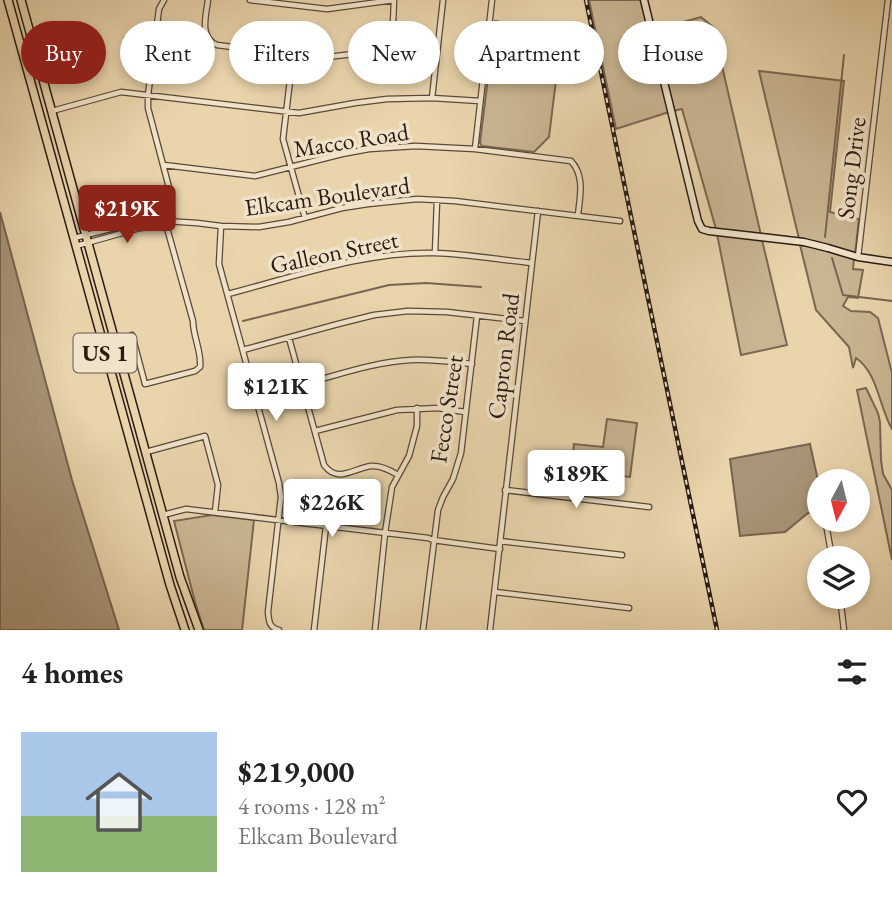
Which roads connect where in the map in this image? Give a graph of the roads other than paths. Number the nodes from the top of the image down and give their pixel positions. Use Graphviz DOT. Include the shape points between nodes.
graph roads {
  1 [pos="8,0"];
  2 [pos="21,0"];
  3 [pos="164,0"];
  4 [pos="208,0"];
  5 [pos="250,0"];
  6 [pos="394,0"];
  7 [pos="443,0"];
  8 [pos="492,0"];
  9 [pos="644,0"];
  10 [pos="888,0"];
  11 [pos="157,21"];
  12 [pos="229,47"];
  13 [pos="334,57"];
  14 [pos="149,84"];
  15 [pos="290,84"];
  16 [pos="148,95"];
  17 [pos="432,98"];
  18 [pos="36,99"];
  19 [pos="480,101"];
  20 [pos="52,111"];
  21 [pos="287,111"];
  22 [pos="475,149"];
  23 [pos="163,165"];
  24 [pos="291,166"];
  25 [pos="437,200"];
  26 [pos="538,211"];
  27 [pos="578,215"];
  28 [pos="305,218"];
  29 [pos="165,221"];
  30 [pos="172,221"];
  31 [pos="620,221"];
  32 [pos="221,226"];
  33 [pos="87,238"];
  34 [pos="75,242"];
  35 [pos="435,253"];
  36 [pos="859,257"];
  37 [pos="892,262"];
  38 [pos="532,264"];
  39 [pos="228,294"];
  40 [pos="477,316"];
  41 [pos="525,321"];
  42 [pos="132,335"];
  43 [pos="289,338"];
  44 [pos="243,350"];
  45 [pos="472,364"];
  46 [pos="303,384"];
  47 [pos="417,408"];
  48 [pos="466,412"];
  49 [pos="315,431"];
  50 [pos="146,452"];
  51 [pos="398,475"];
  52 [pos="505,490"];
  53 [pos="649,507"];
  54 [pos="215,513"];
  55 [pos="163,515"];
  56 [pos="279,520"];
  57 [pos="326,526"];
  58 [pos="385,533"];
  59 [pos="433,540"];
  60 [pos="500,541"];
  61 [pos="500,549"];
  62 [pos="622,555"];
  63 [pos="495,592"];
  64 [pos="629,608"];
  65 [pos="841,609"];
  66 [pos="185,630"];
  67 [pos="199,630"];
  68 [pos="279,630"];
  69 [pos="314,630"];
  70 [pos="375,630"];
  71 [pos="423,630"];
  72 [pos="491,630"];
  73 [pos="844,630"];
  1 -- 18 [label="main road, US 1"];
  2 -- 20 [label="main road, US 1"];
  3 -- 11 [label="street"];
  4 -- 12 [label="street" via="206,34 212,43"];
  5 -- 6 [label="street" via="327,9"];
  6 -- 13 [label="street" via="387,47"];
  7 -- 17 [label="street"];
  8 -- 19 [label="street"];
  9 -- 36 [label="street" via="702,229 828,247"];
  10 -- 36 [label="street, Song Drive"];
  14 -- 16 [label="street"];
  15 -- 21 [label="street"];
  16 -- 20 [label="street" via="121,92"];
  16 -- 21 [label="street"];
  16 -- 23 [label="street"];
  17 -- 19 [label="street"];
  17 -- 21 [label="street"];
  18 -- 20 [label="main road"];
  18 -- 34 [label="main road, US 1"];
  19 -- 22 [label="street"];
  20 -- 33 [label="main road, US 1"];
  21 -- 24 [label="street" via="284,139"];
  22 -- 24 [label="street, Macco Road" via="383,148"];
  22 -- 27 [label="street, Macco Road" via="571,161 580,178"];
  23 -- 24 [label="street, Macco Road" via="255,176"];
  23 -- 30 [label="street" via="172,195"];
  24 -- 28 [label="street"];
  25 -- 26 [label="street, Elkcam Boulevard"];
  25 -- 28 [label="street, Elkcam Boulevard" via="368,204"];
  25 -- 35 [label="street"];
  26 -- 27 [label="street, Elkcam Boulevard"];
  26 -- 38 [label="street, Capron Road"];
  27 -- 31 [label="street, Elkcam Boulevard"];
  28 -- 32 [label="street, Elkcam Boulevard" via="258,227"];
  29 -- 30 [label="street, Elkcam Boulevard"];
  29 -- 33 [label="street, Elkcam Boulevard" via="146,220"];
  29 -- 42 [label="street" via="200,367 145,384"];
  30 -- 32 [label="street, Elkcam Boulevard"];
  32 -- 39 [label="street" via="219,264"];
  33 -- 34 [label="street, Elkcam Boulevard"];
  33 -- 50 [label="main road, US 1"];
  34 -- 66 [label="main road, US 1"];
  35 -- 38 [label="street, Galleon Street"];
  35 -- 39 [label="street, Galleon Street" via="365,258"];
  36 -- 37 [label="street"];
  38 -- 41 [label="street, Capron Road"];
  39 -- 44 [label="street"];
  40 -- 41 [label="street"];
  40 -- 43 [label="street" via="408,311"];
  40 -- 45 [label="street, Fecco Street"];
  41 -- 52 [label="street, Capron Road"];
  43 -- 44 [label="street"];
  43 -- 46 [label="street"];
  44 -- 56 [label="street" via="279,483"];
  45 -- 46 [label="street" via="387,362"];
  45 -- 48 [label="street, Fecco Street"];
  46 -- 49 [label="street"];
  47 -- 48 [label="street"];
  47 -- 49 [label="street"];
  47 -- 51 [label="street" via="409,456"];
  48 -- 59 [label="street, Fecco Street" via="461,453 438,510"];
  49 -- 51 [label="street" via="324,466 332,474 379,466"];
  50 -- 54 [label="street" via="205,436 218,485"];
  50 -- 55 [label="main road, US 1"];
  51 -- 58 [label="street"];
  52 -- 53 [label="street"];
  52 -- 60 [label="street, Capron Road"];
  54 -- 55 [label="street" via="187,509"];
  54 -- 56 [label="street"];
  55 -- 67 [label="main road, US 1"];
  56 -- 57 [label="street"];
  56 -- 68 [label="street" via="268,612 269,624"];
  57 -- 58 [label="street"];
  57 -- 69 [label="street"];
  58 -- 59 [label="street"];
  58 -- 70 [label="street"];
  59 -- 61 [label="street"];
  59 -- 71 [label="street, Fecco Street"];
  60 -- 61 [label="street, Capron Road"];
  60 -- 62 [label="street"];
  61 -- 63 [label="street, Capron Road"];
  63 -- 64 [label="street"];
  63 -- 72 [label="street, Capron Road"];
  65 -- 73 [label="street"];
}
